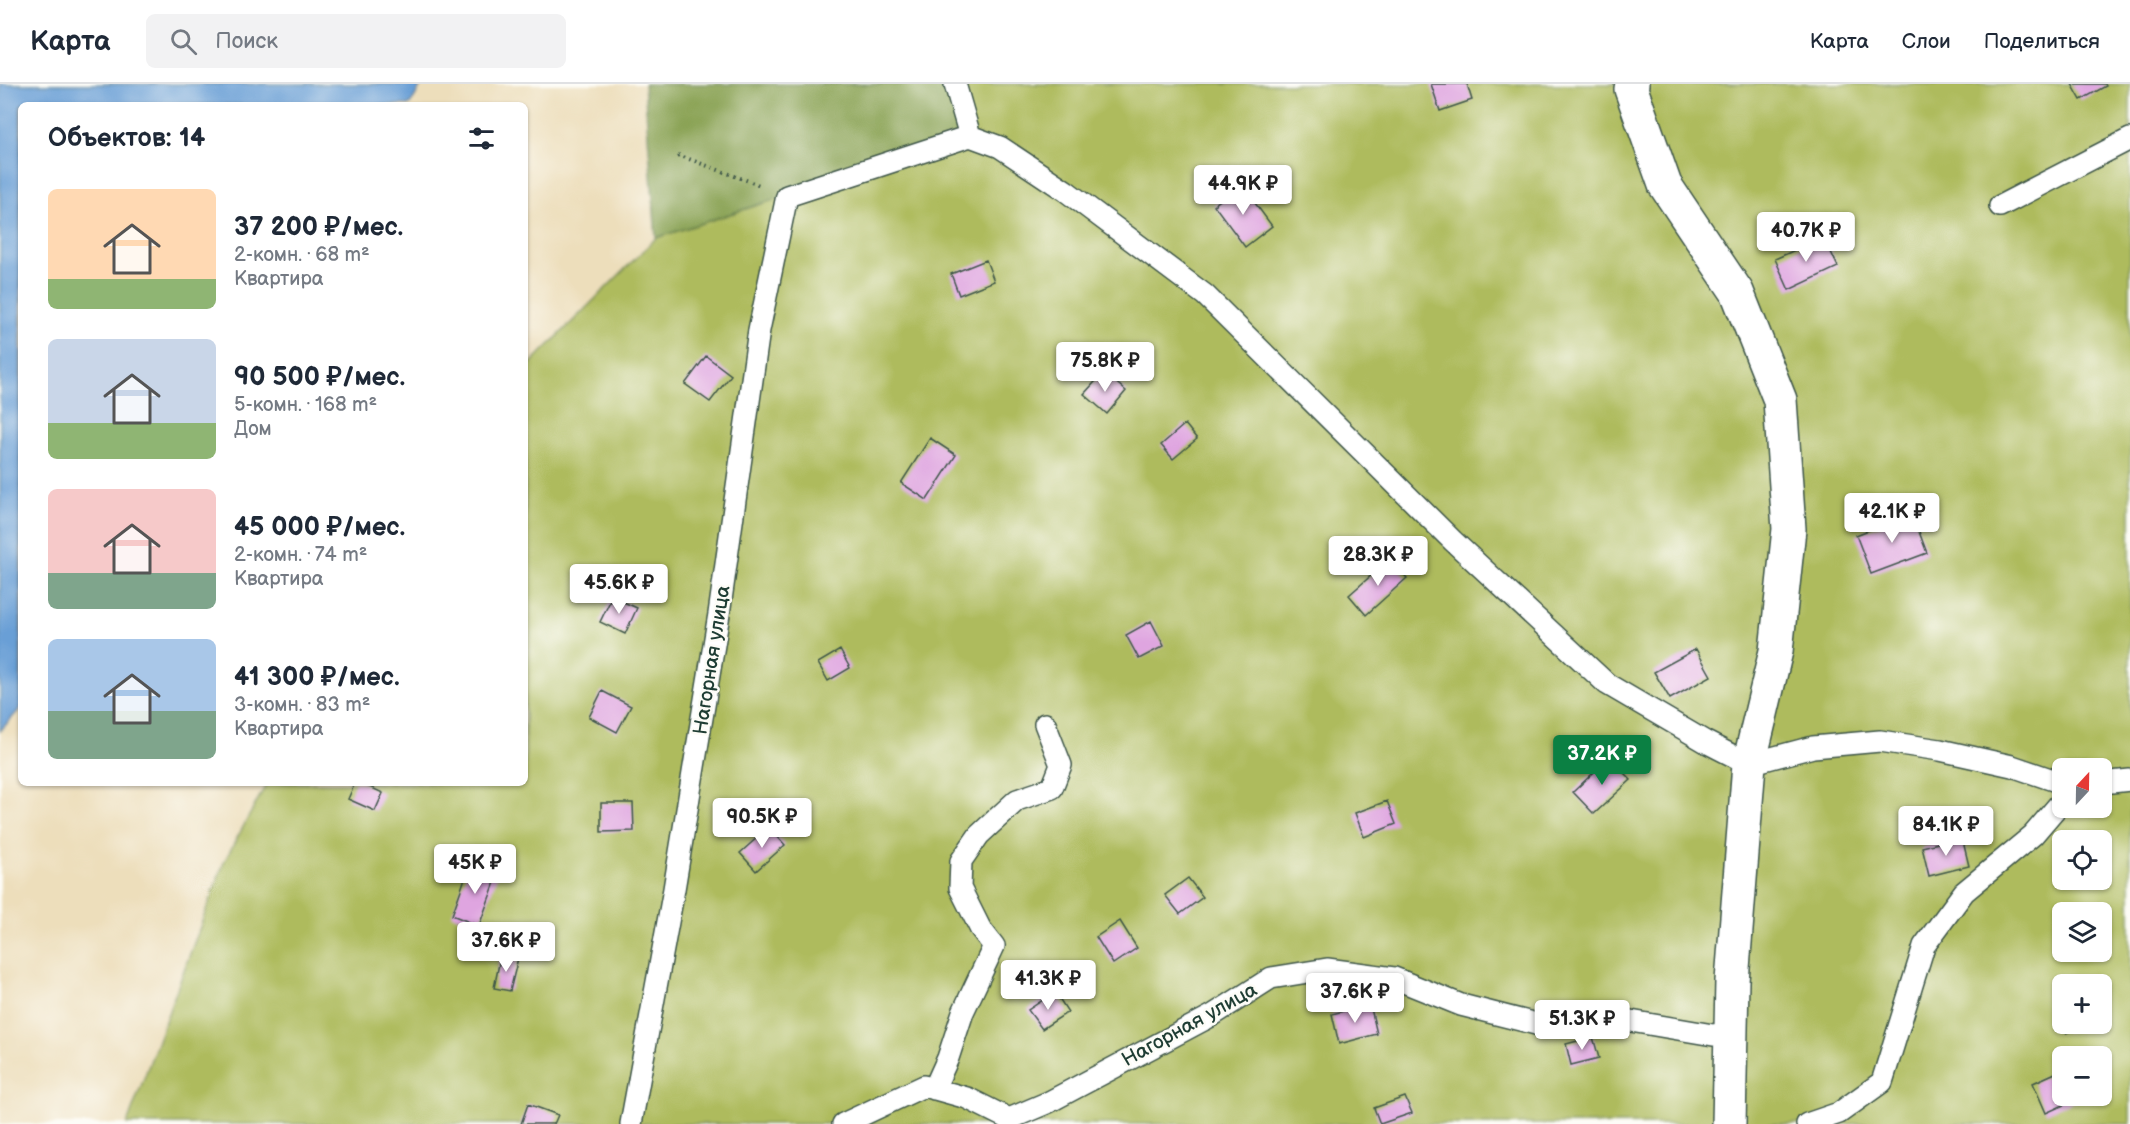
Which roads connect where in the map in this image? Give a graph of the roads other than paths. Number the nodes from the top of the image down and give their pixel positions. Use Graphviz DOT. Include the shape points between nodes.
graph roads {
  1 [pos="955,84"];
  2 [pos="1632,84"];
  3 [pos="970,136"];
  4 [pos="2130,139"];
  5 [pos="2000,206"];
  6 [pos="1045,724"];
  7 [pos="1749,764"];
  8 [pos="2052,780"];
  9 [pos="2130,780"];
  10 [pos="2112,782"];
  11 [pos="2052,813"];
  12 [pos="1730,1033"];
  13 [pos="934,1089"];
  14 [pos="631,1124"];
  15 [pos="843,1124"];
  16 [pos="1729,1124"];
  17 [pos="1808,1124"];
  1 -- 3 [label="lane"];
  2 -- 7 [label="street" via="1665,185 1737,292 1780,400 1789,529 1776,651"];
  3 -- 7 [label="lane" via="1000,147 1066,191 1205,295 1445,534 1607,684"];
  3 -- 14 [label="lane, Нагорная улица" via="787,196 759,330 719,614"];
  4 -- 5 [label="lane"];
  6 -- 13 [label="lane" via="1061,765 1052,788 1017,800 979,835 961,861 960,888 994,946 963,1012"];
  7 -- 8 [label="lane" via="1813,747 1880,741 2012,766"];
  7 -- 12 [label="street"];
  9 -- 10 [label="lane"];
  11 -- 17 [label="lane" via="2033,835 1964,892 1924,946 1882,1082 1839,1113"];
  12 -- 13 [label="lane, Нагорная улица" via="1713,1035 1613,1017 1544,1026 1461,1005 1394,978 1328,969 1272,978 1213,1015 1049,1102 1009,1119 967,1098"];
  12 -- 16 [label="street"];
  13 -- 15 [label="lane, Нагорная улица" via="924,1086"];
}
